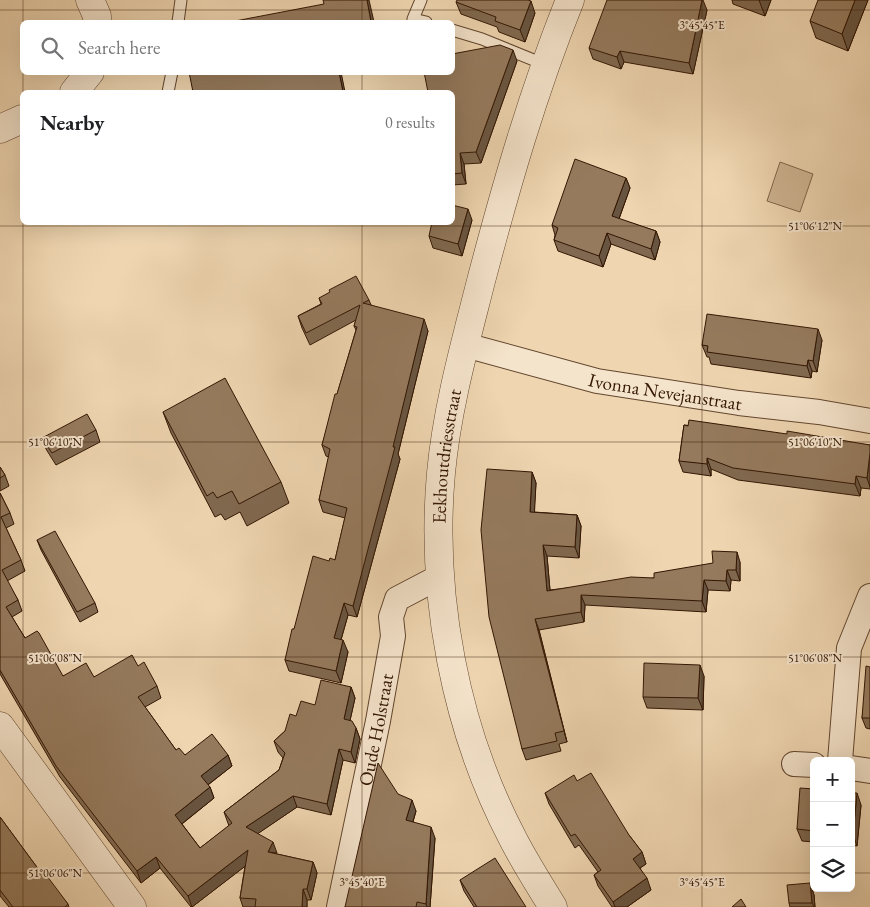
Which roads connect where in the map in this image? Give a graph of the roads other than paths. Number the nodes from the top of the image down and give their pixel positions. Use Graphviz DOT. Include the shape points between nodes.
graph roads {
  1 [pos="90,0"];
  2 [pos="181,0"];
  3 [pos="421,0"];
  4 [pos="570,0"];
  5 [pos="97,20"];
  6 [pos="178,20"];
  7 [pos="417,20"];
  8 [pos="455,31"];
  9 [pos="546,65"];
  10 [pos="88,75"];
  11 [pos="171,75"];
  12 [pos="76,90"];
  13 [pos="168,90"];
  14 [pos="20,120"];
  15 [pos="0,128"];
  16 [pos="465,344"];
  17 [pos="870,421"];
  18 [pos="439,578"];
  19 [pos="870,596"];
  20 [pos="0,726"];
  21 [pos="840,757"];
  22 [pos="855,769"];
  23 [pos="870,771"];
  24 [pos="132,907"];
  25 [pos="339,907"];
  26 [pos="553,907"];
  1 -- 5 [label="street"];
  2 -- 6 [label="lane"];
  3 -- 7 [label="lane" via="413,19"];
  4 -- 9 [label="street, Eekhoutdriesstraat"];
  8 -- 9 [label="lane"];
  9 -- 16 [label="street, Eekhoutdriesstraat" via="502,198"];
  10 -- 12 [label="street"];
  11 -- 13 [label="lane"];
  14 -- 15 [label="street"];
  16 -- 17 [label="street, Ivonna Nevejanstraat" via="597,381"];
  16 -- 18 [label="street, Eekhoutdriesstraat" via="441,473"];
  18 -- 25 [label="street, Oude Holstraat" via="397,599 391,617 392,636 378,721"];
  18 -- 26 [label="street, Eekhoutdriesstraat" via="448,651 475,752 511,836"];
  19 -- 21 [label="street" via="849,648"];
  20 -- 24 [label="street"];
  22 -- 23 [label="street"];
}
